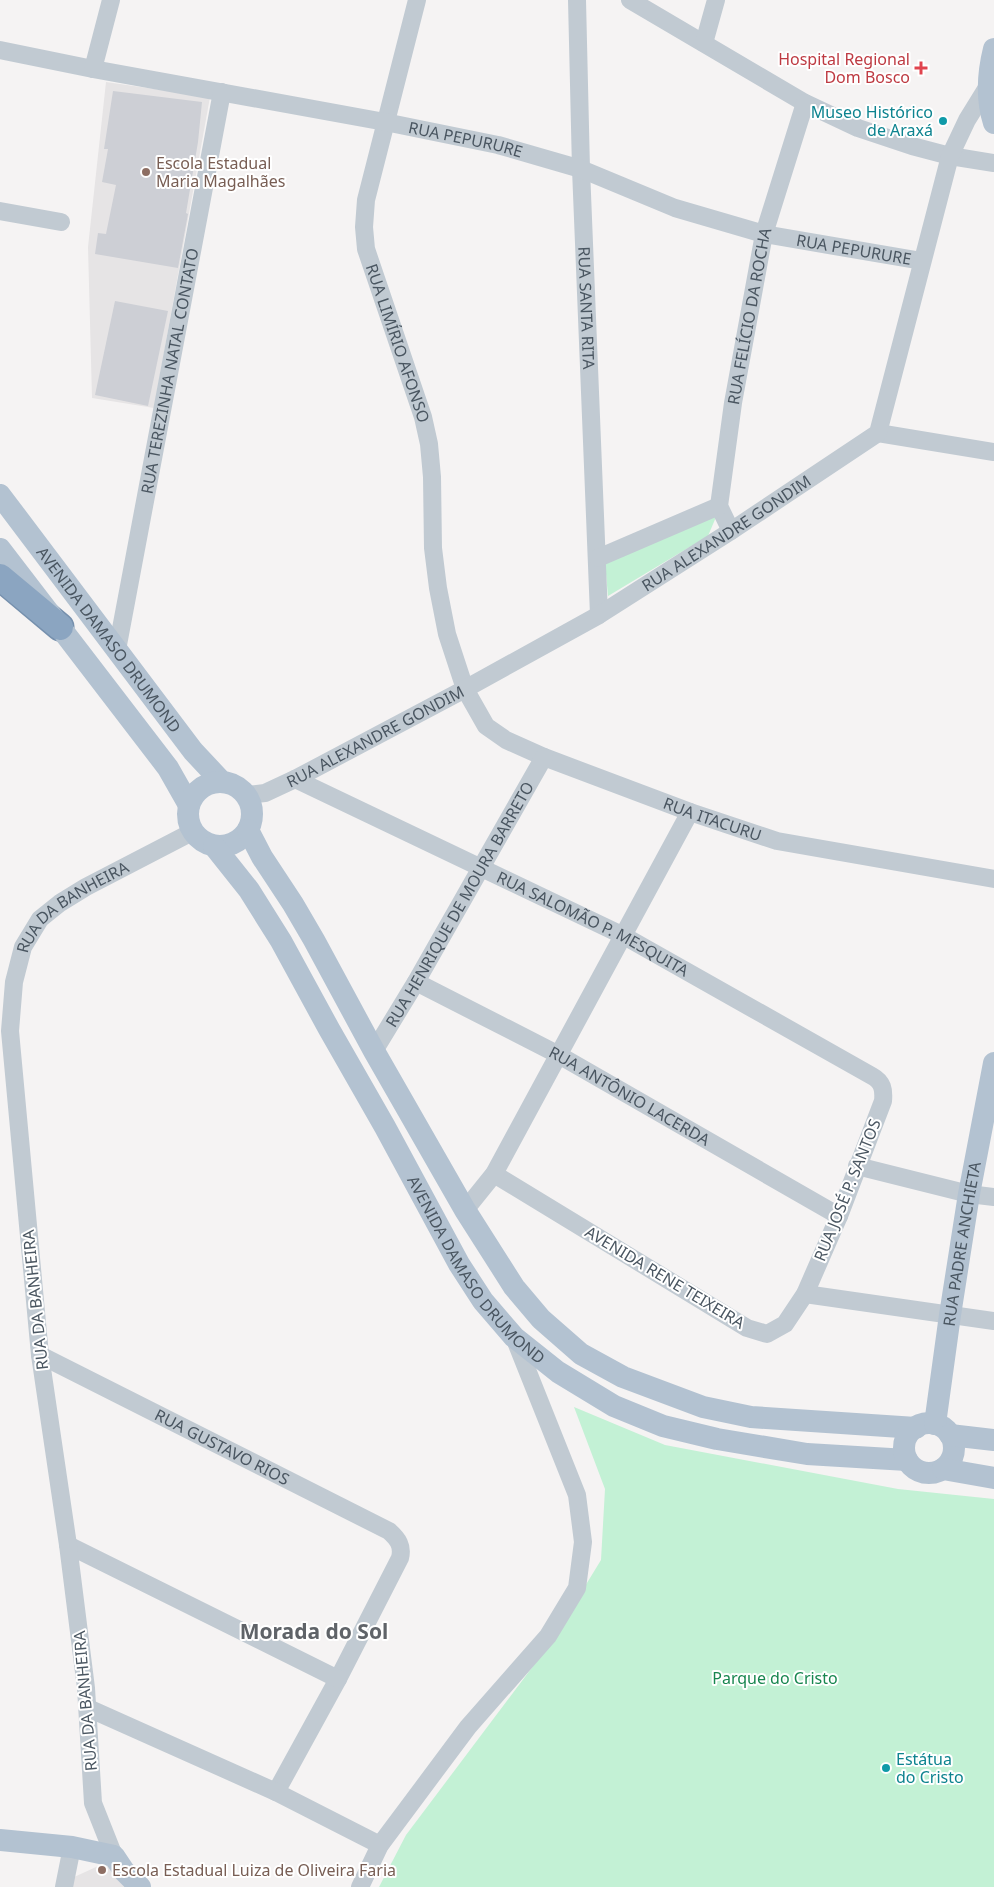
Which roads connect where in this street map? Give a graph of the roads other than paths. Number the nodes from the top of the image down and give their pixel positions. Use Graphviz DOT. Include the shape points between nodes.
graph roads {
  1 [pos="111,0"];
  2 [pos="417,0"];
  3 [pos="577,0"];
  4 [pos="630,0"];
  5 [pos="716,0"];
  6 [pos="704,42"];
  7 [pos="994,49"];
  8 [pos="0,50"];
  9 [pos="92,69"];
  10 [pos="991,90"];
  11 [pos="222,92"];
  12 [pos="805,104"];
  13 [pos="385,122"];
  14 [pos="994,123"];
  15 [pos="950,156"];
  16 [pos="994,163"];
  17 [pos="581,169"];
  18 [pos="0,211"];
  19 [pos="61,222"];
  20 [pos="764,234"];
  21 [pos="922,262"];
  22 [pos="878,433"];
  23 [pos="994,452"];
  24 [pos="0,495"];
  25 [pos="719,506"];
  26 [pos="731,531"];
  27 [pos="0,549"];
  28 [pos="598,558"];
  29 [pos="0,576"];
  30 [pos="600,615"];
  31 [pos="60,627"];
  32 [pos="117,650"];
  33 [pos="466,688"];
  34 [pos="544,756"];
  35 [pos="295,778"];
  36 [pos="222,782"];
  37 [pos="246,795"];
  38 [pos="189,805"];
  39 [pos="690,812"];
  40 [pos="248,830"];
  41 [pos="192,832"];
  42 [pos="214,846"];
  43 [pos="481,868"];
  44 [pos="994,880"];
  45 [pos="624,936"];
  46 [pos="416,982"];
  47 [pos="374,1051"];
  48 [pos="557,1054"];
  49 [pos="994,1064"];
  50 [pos="882,1085"];
  51 [pos="857,1166"];
  52 [pos="494,1174"];
  53 [pos="969,1194"];
  54 [pos="994,1197"];
  55 [pos="464,1210"];
  56 [pos="839,1216"];
  57 [pos="805,1294"];
  58 [pos="950,1315"];
  59 [pos="994,1321"];
  60 [pos="514,1337"];
  61 [pos="40,1355"];
  62 [pos="933,1429"];
  63 [pos="994,1440"];
  64 [pos="907,1460"];
  65 [pos="943,1469"];
  66 [pos="994,1478"];
  67 [pos="68,1545"];
  68 [pos="338,1679"];
  69 [pos="88,1708"];
  70 [pos="276,1792"];
  71 [pos="0,1840"];
  72 [pos="380,1845"];
  73 [pos="72,1847"];
  74 [pos="114,1856"];
  75 [pos="64,1887"];
  76 [pos="140,1887"];
  77 [pos="360,1887"];
  1 -- 9 [label="street"];
  2 -- 13 [label="street, RUA LIMÍRIO AFONSO"];
  3 -- 17 [label="street, RUA SANTA RITA"];
  4 -- 6 [label="street"];
  5 -- 6 [label="street"];
  6 -- 12 [label="street"];
  7 -- 10 [label="main road" via="990,67"];
  8 -- 9 [label="street, RUA PEPURURE"];
  9 -- 11 [label="street, RUA PEPURURE"];
  10 -- 14 [label="main road"];
  10 -- 15 [label="street" via="967,120"];
  11 -- 13 [label="street, RUA PEPURURE"];
  11 -- 32 [label="street, RUA TEREZINHA NATAL CONTATO"];
  12 -- 15 [label="street" via="858,128"];
  12 -- 20 [label="street, RUA FELÍCIO DA ROCHA"];
  13 -- 17 [label="street, RUA PEPURURE" via="498,145"];
  13 -- 33 [label="street, RUA LIMÍRIO AFONSO" via="366,200 366,249 423,417 432,477 433,548 438,588 447,634"];
  15 -- 16 [label="street"];
  15 -- 21 [label="street"];
  17 -- 20 [label="street, RUA PEPURURE" via="675,208"];
  17 -- 28 [label="street, RUA SANTA RITA"];
  18 -- 19 [label="street"];
  20 -- 21 [label="street, RUA PEPURURE"];
  20 -- 25 [label="street, RUA FELÍCIO DA ROCHA" via="733,403"];
  21 -- 22 [label="street"];
  22 -- 23 [label="street"];
  22 -- 26 [label="street, RUA ALEXANDRE GONDIM"];
  24 -- 32 [label="main road, AVENIDA DAMASO DRUMOND"];
  25 -- 26 [label="street"];
  25 -- 28 [label="street"];
  26 -- 30 [label="street, RUA ALEXANDRE GONDIM"];
  27 -- 31 [label="main road, AVENIDA DAMASO DRUMOND"];
  28 -- 30 [label="street, RUA SANTA RITA"];
  29 -- 31 [label="highway"];
  30 -- 33 [label="street, RUA ALEXANDRE GONDIM"];
  31 -- 38 [label="main road, AVENIDA DAMASO DRUMOND" via="168,768"];
  32 -- 36 [label="main road, AVENIDA DAMASO DRUMOND" via="193,751"];
  33 -- 34 [label="street, RUA ITACURU" via="486,726 506,740"];
  33 -- 35 [label="street, RUA ALEXANDRE GONDIM"];
  34 -- 39 [label="street, RUA ITACURU"];
  34 -- 43 [label="street, RUA HENRIQUE DE MOURA BARRETO"];
  35 -- 37 [label="street, RUA ALEXANDRE GONDIM" via="265,793"];
  35 -- 43 [label="street, RUA SALOMÃO P. MESQUITA"];
  36 -- 37 [label="main road" via="240,788"];
  36 -- 38 [label="main road" via="198,790"];
  37 -- 40 [label="main road" via="253,812"];
  38 -- 41 [label="main road" via="187,814"];
  39 -- 44 [label="street, RUA ITACURU" via="777,841"];
  39 -- 45 [label="street"];
  40 -- 42 [label="main road" via="244,837 230,845"];
  40 -- 47 [label="main road, AVENIDA DAMASO DRUMOND" via="314,940"];
  41 -- 42 [label="main road" via="206,844"];
  41 -- 61 [label="street, RUA DA BANHEIRA" via="60,903 40,919 23,947 14,982 10,1031"];
  42 -- 60 [label="main road, AVENIDA DAMASO DRUMOND" via="249,890 281,941 459,1264 483,1301"];
  43 -- 45 [label="street, RUA SALOMÃO P. MESQUITA"];
  43 -- 46 [label="street, RUA HENRIQUE DE MOURA BARRETO"];
  45 -- 48 [label="street"];
  45 -- 50 [label="street, RUA SALOMÃO P. MESQUITA" via="879,1080"];
  46 -- 47 [label="street, RUA HENRIQUE DE MOURA BARRETO"];
  46 -- 48 [label="street, RUA ANTÔNIO LACERDA"];
  47 -- 55 [label="main road, AVENIDA DAMASO DRUMOND"];
  48 -- 52 [label="street"];
  48 -- 56 [label="street, RUA ANTÔNIO LACERDA"];
  49 -- 53 [label="main road, RUA PADRE ANCHIETA"];
  50 -- 51 [label="street, RUA JOSÉ P. SANTOS" via="883,1101"];
  51 -- 53 [label="street"];
  51 -- 56 [label="street, RUA JOSÉ P. SANTOS"];
  52 -- 55 [label="street"];
  52 -- 57 [label="street, AVENIDA RENE TEIXEIRA" via="747,1328 767,1334 785,1324"];
  53 -- 54 [label="street"];
  53 -- 58 [label="main road, RUA PADRE ANCHIETA"];
  55 -- 62 [label="main road, AVENIDA DAMASO DRUMOND" via="514,1286 541,1319 581,1354 624,1377 703,1407 751,1417"];
  56 -- 57 [label="street, RUA JOSÉ P. SANTOS"];
  57 -- 58 [label="street"];
  58 -- 59 [label="street"];
  58 -- 62 [label="main road, RUA PADRE ANCHIETA"];
  60 -- 64 [label="main road, AVENIDA DAMASO DRUMOND" via="558,1372 614,1406 663,1426 716,1440 807,1454"];
  60 -- 72 [label="street" via="577,1495 583,1542 577,1588 548,1636 468,1727"];
  61 -- 67 [label="street, RUA DA BANHEIRA"];
  61 -- 68 [label="street, RUA GUSTAVO RIOS" via="389,1531 400,1544 400,1558"];
  62 -- 63 [label="main road, AVENIDA DAMASO DRUMOND"];
  62 -- 64 [label="main road" via="906,1438"];
  62 -- 65 [label="main road" via="953,1442 952,1457"];
  64 -- 65 [label="main road" via="924,1472"];
  65 -- 66 [label="main road"];
  67 -- 68 [label="street"];
  67 -- 69 [label="street, RUA DA BANHEIRA"];
  68 -- 70 [label="street"];
  69 -- 70 [label="street"];
  69 -- 74 [label="street, RUA DA BANHEIRA" via="93,1803"];
  70 -- 72 [label="street"];
  71 -- 73 [label="main road"];
  72 -- 77 [label="street"];
  73 -- 74 [label="main road"];
  73 -- 75 [label="street"];
  74 -- 76 [label="main road"];
}
